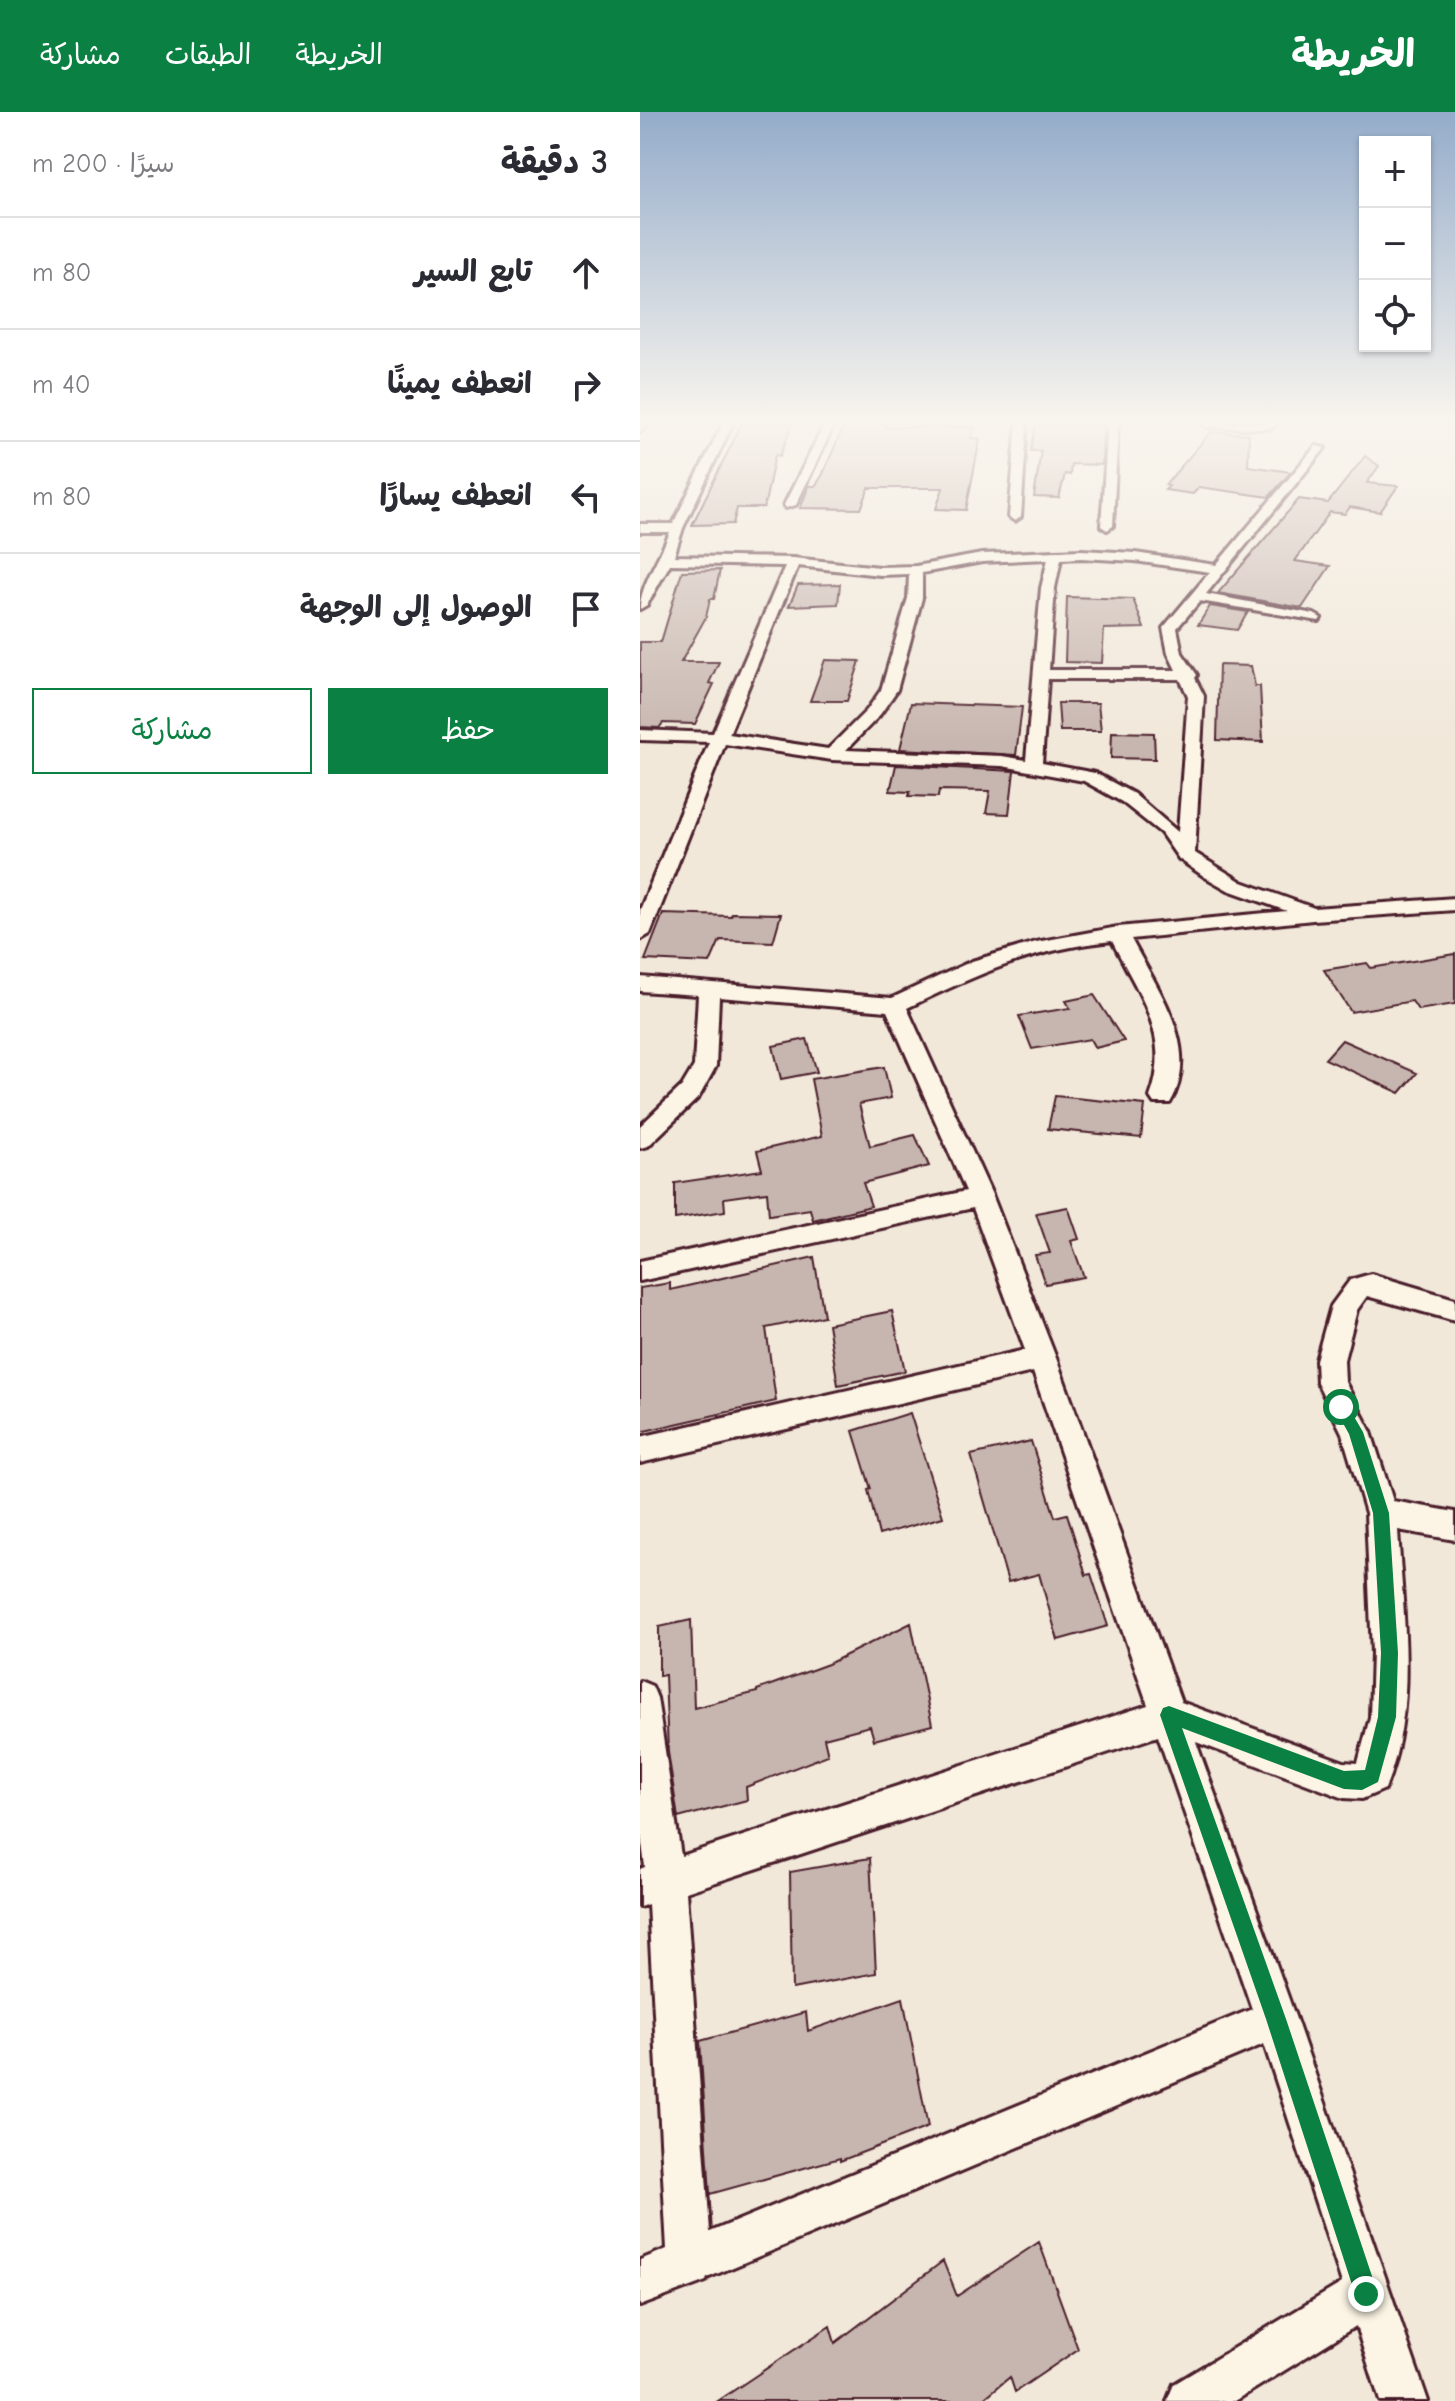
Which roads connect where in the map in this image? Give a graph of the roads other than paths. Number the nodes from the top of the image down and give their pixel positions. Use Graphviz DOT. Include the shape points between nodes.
graph roads {
  1 [pos="676,530"];
  2 [pos="1250,530"];
  3 [pos="1056,554"];
  4 [pos="666,560"];
  5 [pos="793,562"];
  6 [pos="1217,569"];
  7 [pos="916,570"];
  8 [pos="1196,596"];
  9 [pos="640,605"];
  10 [pos="1314,618"];
  11 [pos="1041,674"];
  12 [pos="1189,675"];
  13 [pos="640,735"];
  14 [pos="721,738"];
  15 [pos="832,755"];
  16 [pos="1034,764"];
  17 [pos="1186,855"];
  18 [pos="1455,904"];
  19 [pos="1313,914"];
  20 [pos="1118,933"];
  21 [pos="640,934"];
  22 [pos="640,984"];
  23 [pos="709,990"];
  24 [pos="895,1005"];
  25 [pos="1162,1097"];
  26 [pos="640,1140"];
  27 [pos="981,1197"];
  28 [pos="640,1271"];
  29 [pos="1455,1310"];
  30 [pos="1042,1358"];
  31 [pos="640,1450"];
  32 [pos="1381,1513"];
  33 [pos="1455,1526"];
  34 [pos="640,1698"];
  35 [pos="1169,1715"];
  36 [pos="653,1884"];
  37 [pos="1276,2019"];
  38 [pos="690,2265"];
  39 [pos="640,2283"];
  40 [pos="1366,2294"];
  41 [pos="1191,2401"];
  42 [pos="1404,2401"];
  1 -- 4 [label="street"];
  2 -- 6 [label="street"];
  3 -- 6 [label="street" via="1135,557"];
  3 -- 7 [label="street" via="982,558"];
  3 -- 11 [label="street"];
  4 -- 5 [label="street"];
  4 -- 9 [label="street"];
  5 -- 7 [label="street"];
  5 -- 14 [label="street"];
  6 -- 8 [label="street"];
  7 -- 15 [label="street" via="915,598 889,690"];
  8 -- 10 [label="street"];
  8 -- 12 [label="street" via="1170,628 1175,653"];
  11 -- 12 [label="street"];
  11 -- 16 [label="street"];
  12 -- 17 [label="street" via="1196,718"];
  13 -- 14 [label="street"];
  14 -- 15 [label="street"];
  14 -- 21 [label="street"];
  15 -- 16 [label="street"];
  16 -- 17 [label="street" via="1089,777 1128,798 1167,829"];
  17 -- 19 [label="street" via="1235,886"];
  18 -- 19 [label="street"];
  19 -- 20 [label="street"];
  20 -- 24 [label="street" via="1009,956 950,977"];
  20 -- 25 [label="street" via="1168,1044 1172,1068"];
  22 -- 23 [label="street"];
  23 -- 24 [label="street"];
  23 -- 26 [label="street" via="705,1066 691,1091"];
  24 -- 27 [label="street"];
  27 -- 28 [label="street"];
  27 -- 30 [label="street"];
  29 -- 32 [label="street" via="1371,1285 1359,1287 1344,1306 1330,1360 1331,1382 1356,1432"];
  30 -- 31 [label="street"];
  30 -- 35 [label="street"];
  32 -- 33 [label="street"];
  32 -- 35 [label="street" via="1389,1666 1387,1717 1372,1776 1344,1780"];
  34 -- 36 [label="street"];
  35 -- 36 [label="street"];
  35 -- 37 [label="street"];
  36 -- 38 [label="street"];
  37 -- 38 [label="street"];
  37 -- 40 [label="street"];
  38 -- 39 [label="street"];
  40 -- 41 [label="street"];
  40 -- 42 [label="street"];
}
